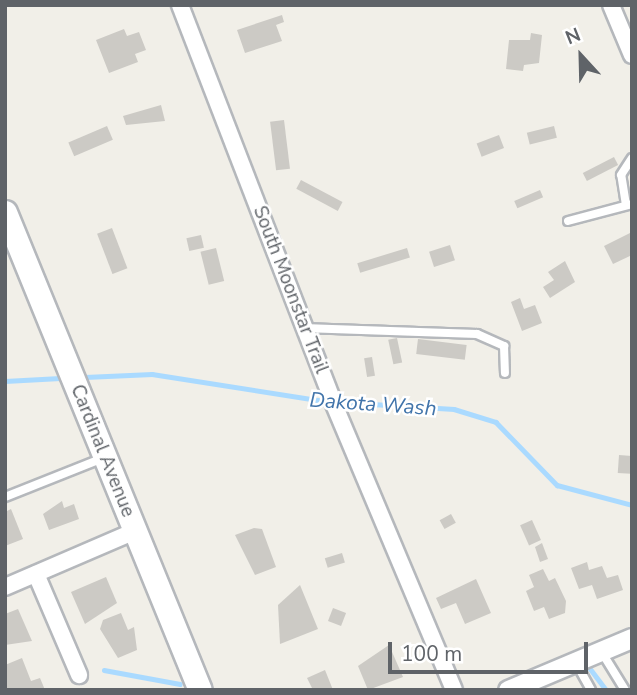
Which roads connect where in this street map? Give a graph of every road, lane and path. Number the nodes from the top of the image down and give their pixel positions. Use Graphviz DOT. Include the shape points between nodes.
graph roads {
  1 [pos="180,5"];
  2 [pos="611,5"];
  3 [pos="632,55"];
  4 [pos="632,158"];
  5 [pos="629,204"];
  6 [pos="5,212"];
  7 [pos="568,221"];
  8 [pos="11,245"];
  9 [pos="303,328"];
  10 [pos="505,373"];
  11 [pos="105,457"];
  12 [pos="5,497"];
  13 [pos="135,531"];
  14 [pos="36,574"];
  15 [pos="5,587"];
  16 [pos="632,638"];
  17 [pos="601,651"];
  18 [pos="575,662"];
  19 [pos="79,675"];
  20 [pos="200,690"];
  21 [pos="454,690"];
  22 [pos="508,690"];
  23 [pos="592,690"];
  24 [pos="625,690"];
  1 -- 9 [label="street, South Moonstar Trail"];
  2 -- 3 [label="street"];
  4 -- 5 [label="lane" via="621,176"];
  5 -- 7 [label="lane"];
  6 -- 8 [label="main road, Cardinal Avenue"];
  8 -- 11 [label="main road, Cardinal Avenue"];
  9 -- 10 [label="lane" via="477,334 504,346"];
  9 -- 21 [label="street, South Moonstar Trail"];
  11 -- 12 [label="lane"];
  11 -- 13 [label="main road, Cardinal Avenue"];
  13 -- 14 [label="street"];
  13 -- 20 [label="main road, Cardinal Avenue"];
  14 -- 15 [label="street"];
  14 -- 19 [label="street"];
  16 -- 17 [label="street"];
  17 -- 18 [label="street"];
  17 -- 24 [label="lane"];
  18 -- 22 [label="street"];
  18 -- 23 [label="lane"];
}
